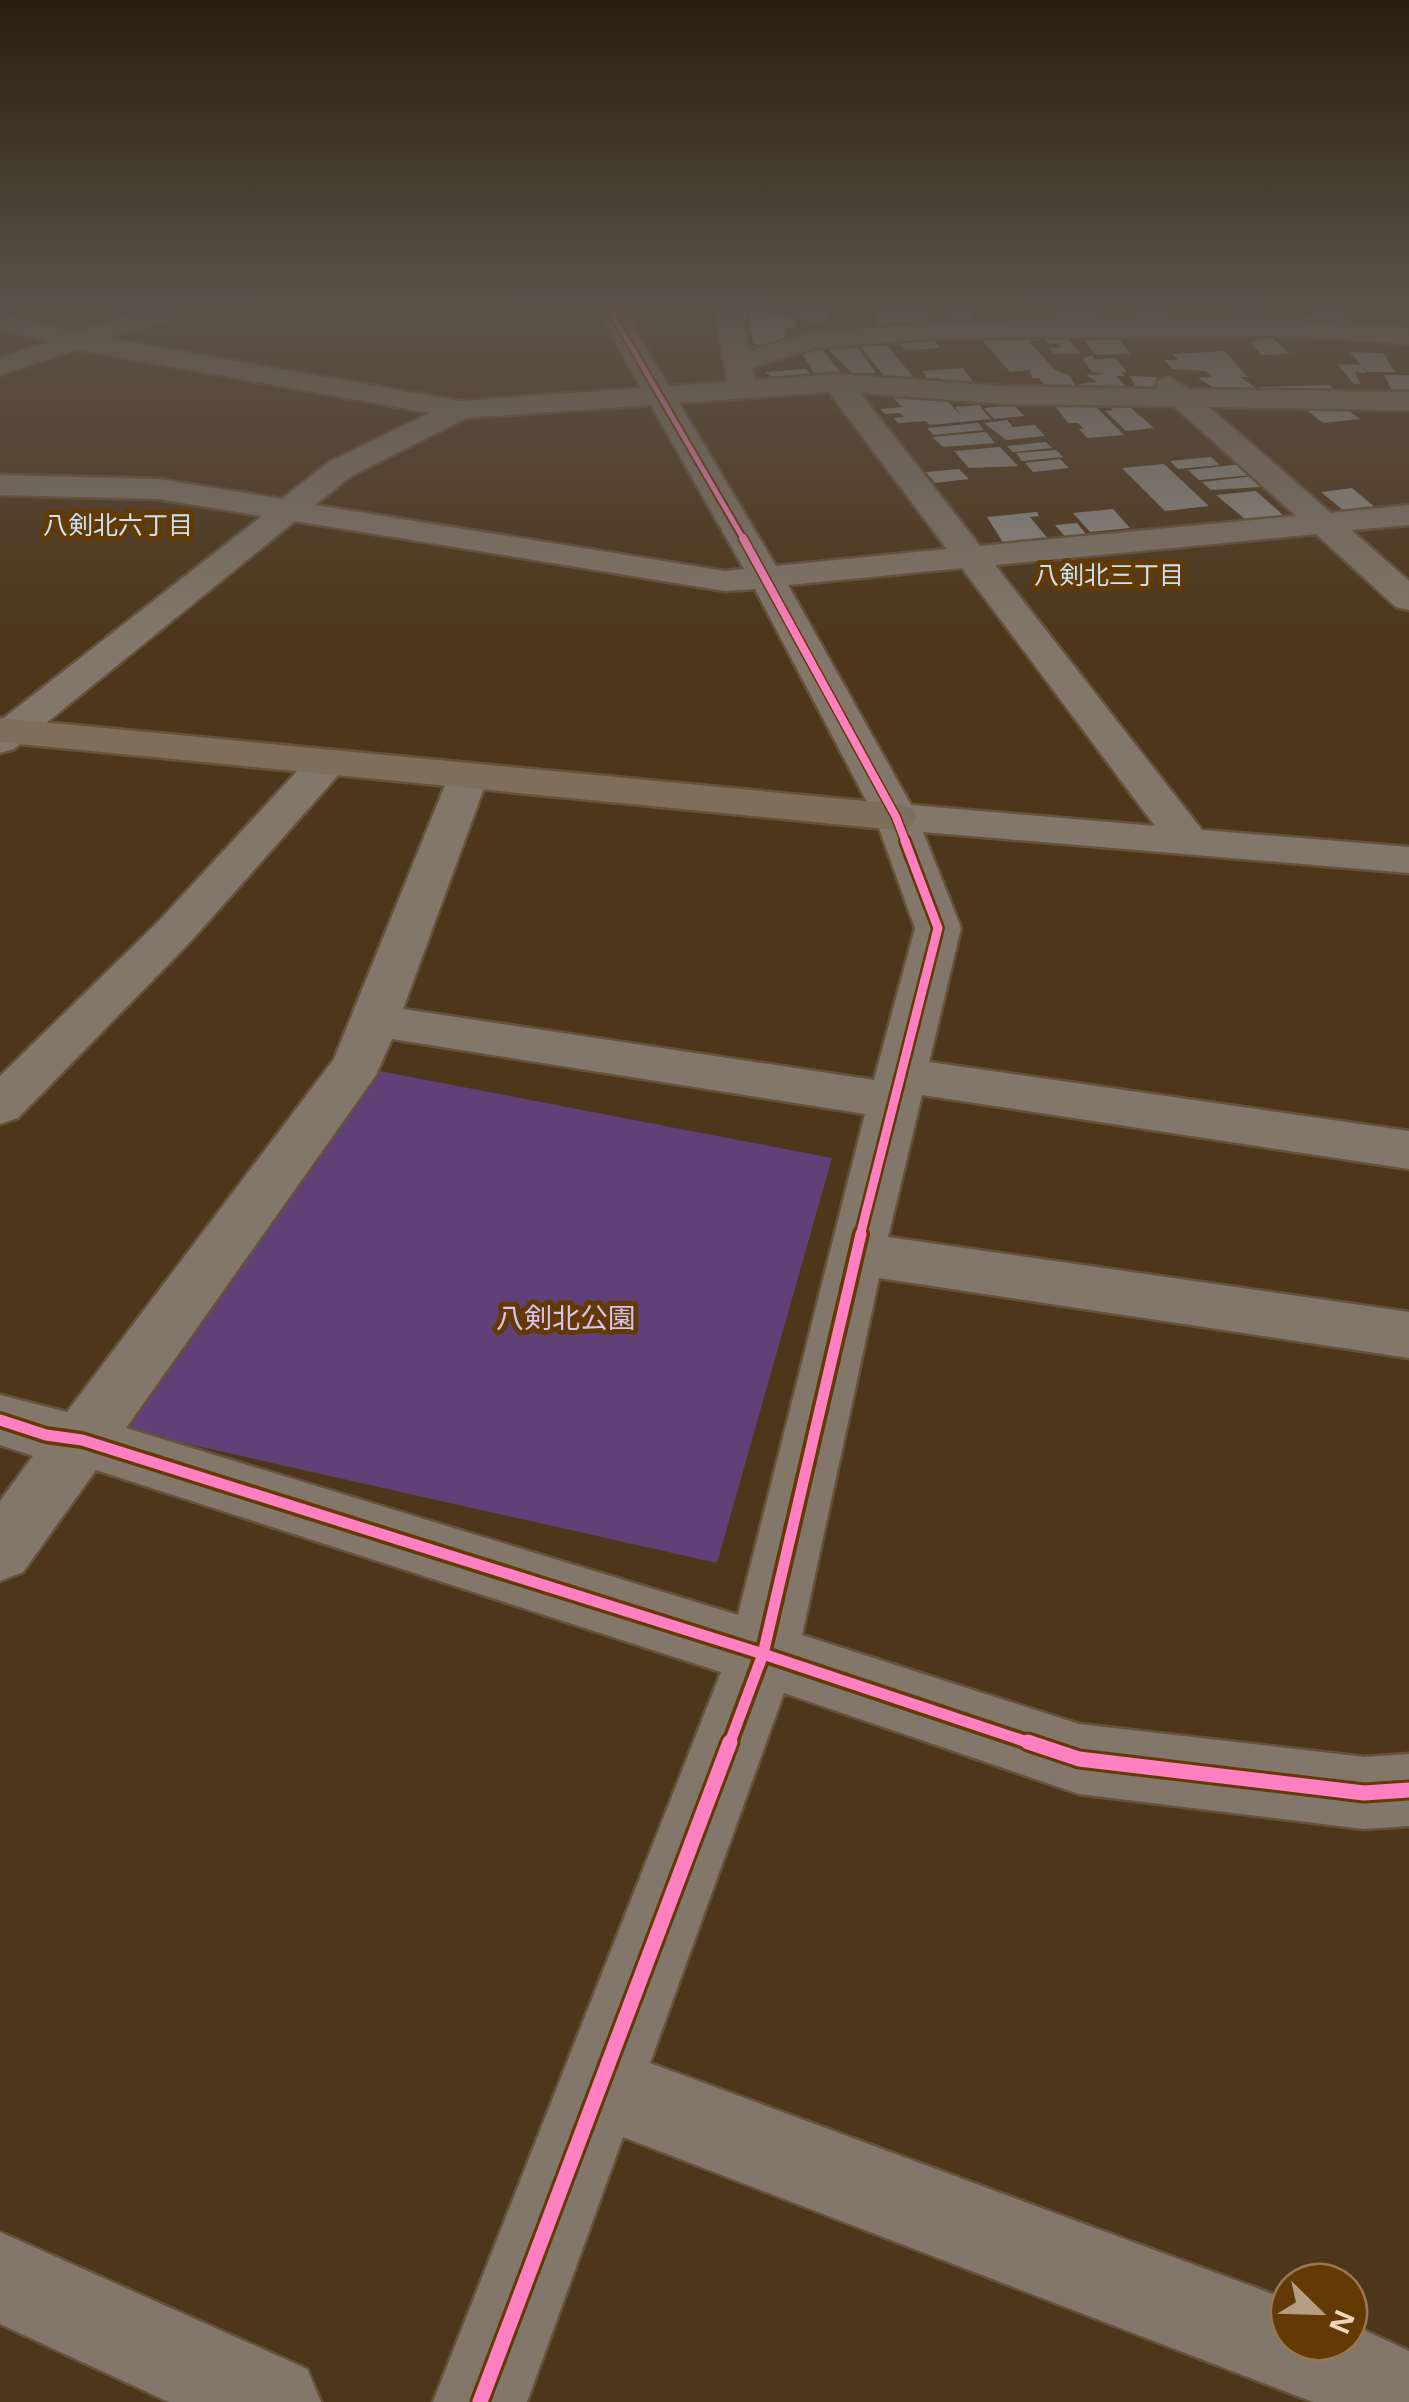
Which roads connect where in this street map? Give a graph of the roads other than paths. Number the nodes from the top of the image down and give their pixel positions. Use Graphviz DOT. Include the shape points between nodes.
graph roads {
  1 [pos="446,417"];
  2 [pos="672,417"];
  3 [pos="865,417"];
  4 [pos="1200,417"];
  5 [pos="0,485"];
  6 [pos="33,486"];
  7 [pos="0,508"];
  8 [pos="289,512"];
  9 [pos="1409,515"];
  10 [pos="1322,525"];
  11 [pos="976,559"];
  12 [pos="768,579"];
  13 [pos="1409,599"];
  14 [pos="4,734"];
  15 [pos="326,764"];
  16 [pos="467,777"];
  17 [pos="896,817"];
  18 [pos="1189,842"];
  19 [pos="1409,860"];
  20 [pos="374,1020"];
  21 [pos="897,1088"];
  22 [pos="0,1106"];
  23 [pos="1409,1150"];
  24 [pos="856,1253"];
  25 [pos="1409,1335"];
  26 [pos="0,1420"];
  27 [pos="82,1440"];
  28 [pos="0,1552"];
  29 [pos="762,1654"];
  30 [pos="1409,1790"];
  31 [pos="600,2086"];
  32 [pos="0,2277"];
  33 [pos="274,2402"];
  34 [pos="480,2402"];
  35 [pos="1406,2402"];
  1 -- 8 [label="street" via="340,469"];
  2 -- 12 [label="street"];
  3 -- 11 [label="street"];
  4 -- 10 [label="street"];
  5 -- 6 [label="street"];
  6 -- 7 [label="street"];
  6 -- 8 [label="street" via="158,488"];
  8 -- 12 [label="street" via="725,580"];
  8 -- 14 [label="street"];
  9 -- 10 [label="street"];
  10 -- 11 [label="street"];
  10 -- 13 [label="street"];
  11 -- 12 [label="street"];
  11 -- 18 [label="street"];
  12 -- 17 [label="street"];
  14 -- 15 [label="street"];
  15 -- 16 [label="street"];
  15 -- 22 [label="street" via="175,931"];
  16 -- 17 [label="street"];
  16 -- 20 [label="street"];
  17 -- 18 [label="street"];
  17 -- 21 [label="street" via="938,928"];
  18 -- 19 [label="street"];
  20 -- 21 [label="street"];
  20 -- 27 [label="street" via="358,1063"];
  21 -- 23 [label="street"];
  21 -- 24 [label="street"];
  24 -- 25 [label="street"];
  24 -- 29 [label="street"];
  26 -- 27 [label="street"];
  27 -- 28 [label="street"];
  27 -- 29 [label="street"];
  29 -- 30 [label="street" via="1079,1760 1364,1793"];
  29 -- 31 [label="street"];
  31 -- 34 [label="street"];
  31 -- 35 [label="street" via="1351,2370"];
  32 -- 33 [label="street"];
}
